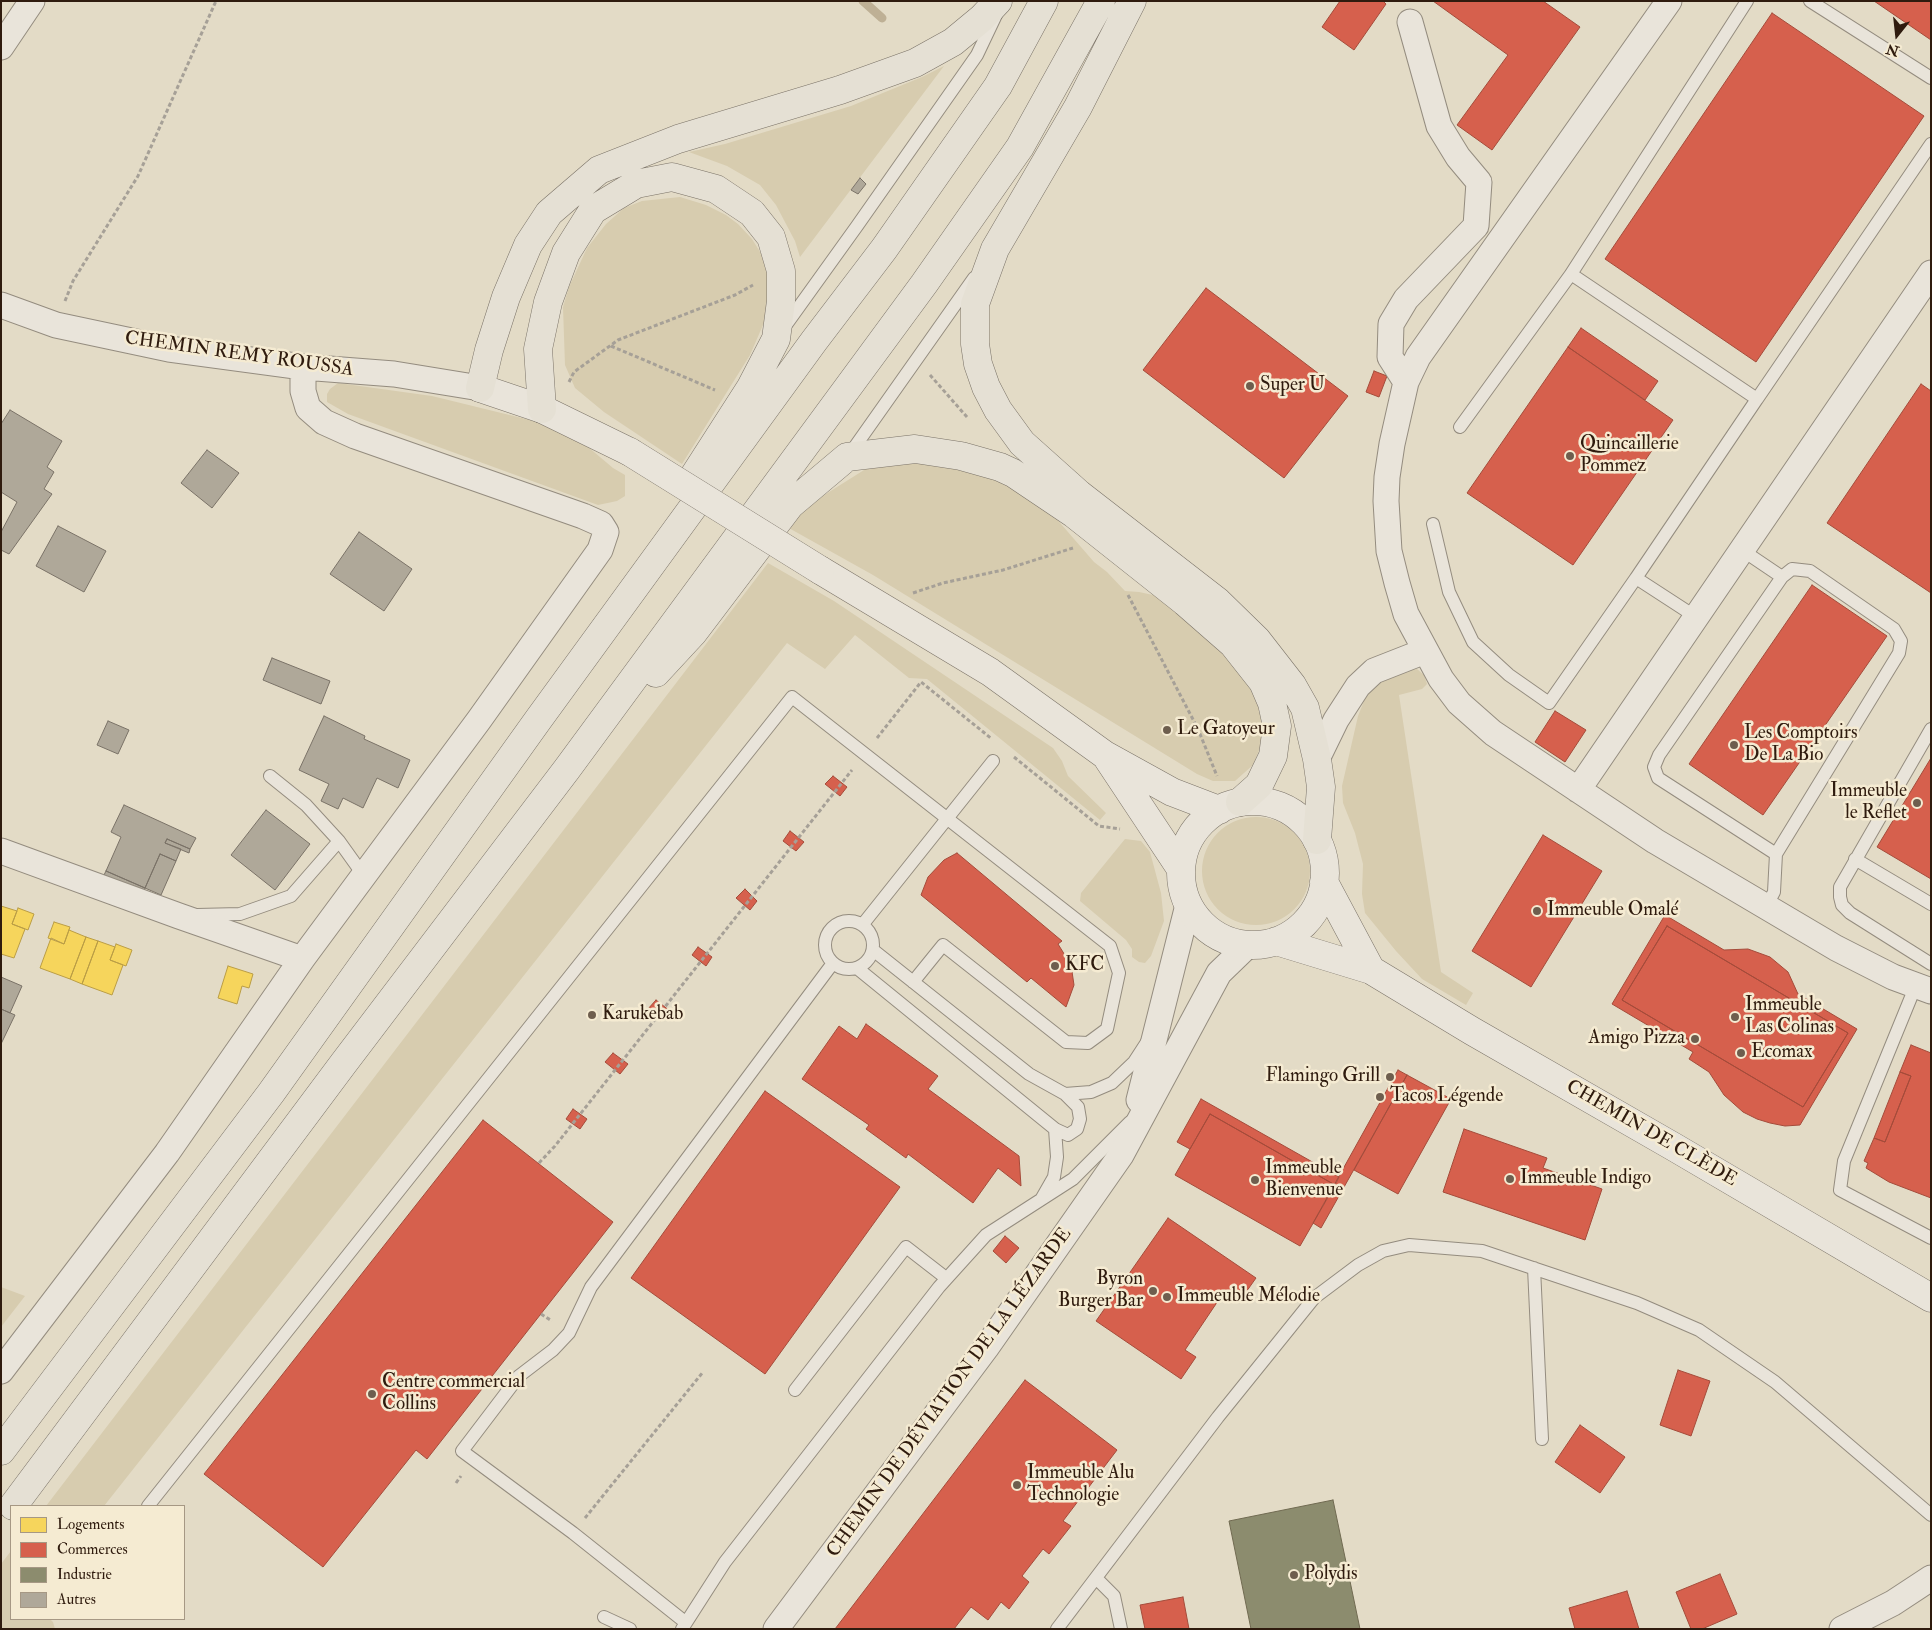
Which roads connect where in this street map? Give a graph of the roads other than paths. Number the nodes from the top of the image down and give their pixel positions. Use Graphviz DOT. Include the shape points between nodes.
graph roads {
  1 [pos="32,1"];
  2 [pos="998,1"];
  3 [pos="1003,1"];
  4 [pos="1044,1"];
  5 [pos="1101,1"];
  6 [pos="1132,1"];
  7 [pos="1747,1"];
  8 [pos="1810,1"];
  9 [pos="1660,6"];
  10 [pos="1410,22"];
  11 [pos="1,47"];
  12 [pos="1931,78"];
  13 [pos="1931,144"];
  14 [pos="995,249"];
  15 [pos="1931,273"];
  16 [pos="1571,274"];
  17 [pos="1,305"];
  18 [pos="776,339"];
  19 [pos="303,367"];
  20 [pos="1406,382"];
  21 [pos="480,388"];
  22 [pos="1757,399"];
  23 [pos="554,414"];
  24 [pos="1460,428"];
  25 [pos="847,457"];
  26 [pos="1433,524"];
  27 [pos="1742,550"];
  28 [pos="1782,577"];
  29 [pos="1636,578"];
  30 [pos="1696,617"];
  31 [pos="1424,651"];
  32 [pos="538,720"];
  33 [pos="1931,729"];
  34 [pos="1105,755"];
  35 [pos="1317,759"];
  36 [pos="993,761"];
  37 [pos="567,769"];
  38 [pos="270,776"];
  39 [pos="1578,790"];
  40 [pos="1230,806"];
  41 [pos="947,819"];
  42 [pos="1317,840"];
  43 [pos="339,841"];
  44 [pos="1,851"];
  45 [pos="1776,854"];
  46 [pos="1855,859"];
  47 [pos="1181,869"];
  48 [pos="364,876"];
  49 [pos="1324,882"];
  50 [pos="1931,904"];
  51 [pos="1188,905"];
  52 [pos="1766,907"];
  53 [pos="179,916"];
  54 [pos="863,924"];
  55 [pos="1276,941"];
  56 [pos="1248,945"];
  57 [pos="873,950"];
  58 [pos="302,959"];
  59 [pos="833,963"];
  60 [pos="1931,964"];
  61 [pos="857,968"];
  62 [pos="1371,970"];
  63 [pos="913,982"];
  64 [pos="1923,988"];
  65 [pos="1160,1021"];
  66 [pos="1065,1094"];
  67 [pos="1135,1116"];
  68 [pos="1055,1129"];
  69 [pos="1121,1155"];
  70 [pos="1041,1200"];
  71 [pos="1931,1238"];
  72 [pos="1534,1268"];
  73 [pos="946,1278"];
  74 [pos="1931,1298"];
  75 [pos="1,1372"];
  76 [pos="795,1390"];
  77 [pos="1542,1439"];
  78 [pos="1,1451"];
  79 [pos="13,1505"];
  80 [pos="149,1505"];
  81 [pos="10,1510"];
  82 [pos="1931,1515"];
  83 [pos="1,1522"];
  84 [pos="1096,1578"];
  85 [pos="1931,1578"];
  86 [pos="604,1617"];
  87 [pos="684,1626"];
  88 [pos="630,1629"];
  89 [pos="776,1629"];
  90 [pos="1057,1629"];
  91 [pos="1121,1629"];
  92 [pos="1842,1629"];
  1 -- 11 [label="street"];
  2 -- 21 [label="highway" via="953,42 915,63 840,90 678,139 598,170 549,213 528,245 506,297"];
  3 -- 18 [label="lane" via="977,55"];
  4 -- 32 [label="highway" via="998,86 924,194"];
  5 -- 37 [label="highway" via="1014,155 924,284"];
  6 -- 14 [label="highway" via="1078,107"];
  7 -- 16 [label="lane"];
  8 -- 12 [label="lane"];
  9 -- 20 [label="street" via="1418,357"];
  10 -- 20 [label="street" via="1439,126 1458,157 1479,182 1476,226 1406,299 1391,324 1390,356"];
  13 -- 22 [label="lane"];
  14 -- 25 [label="lane"];
  14 -- 35 [label="highway" via="975,304 974,344 986,386 998,410 1022,443 1080,494 1217,601 1256,640 1292,684 1304,708"];
  15 -- 27 [label="street"];
  16 -- 22 [label="lane"];
  16 -- 24 [label="lane"];
  17 -- 19 [label="street, CHEMIN REMY ROUSSA" via="56,325 169,349"];
  18 -- 23 [label="highway" via="781,271 771,237 752,213 716,189 672,177 636,184 593,210 566,253 548,302 538,349"];
  18 -- 32 [label="highway" via="752,387"];
  19 -- 21 [label="street, CHEMIN REMY ROUSSA" via="394,374"];
  19 -- 48 [label="street" via="303,391 308,408 324,422 355,436 583,516 601,524 606,532 600,550"];
  20 -- 31 [label="street" via="1387,477 1389,551 1406,614"];
  21 -- 23 [label="main road"];
  22 -- 29 [label="lane"];
  23 -- 34 [label="main road, bridge" via="630,452 990,672"];
  25 -- 37 [label="highway" via="790,505 693,633"];
  25 -- 40 [label="highway" via="915,449 961,456 1000,467 1074,514 1233,644 1263,682 1277,726 1273,756 1259,785"];
  26 -- 29 [label="lane" via="1449,592 1473,642 1549,703"];
  27 -- 28 [label="lane"];
  27 -- 30 [label="street"];
  28 -- 45 [label="lane" via="1654,767 1658,778"];
  28 -- 45 [label="lane" via="1792,569 1810,571 1894,629 1901,641 1899,653"];
  29 -- 30 [label="lane"];
  30 -- 39 [label="street"];
  31 -- 35 [label="street" via="1374,671 1358,686 1336,720"];
  31 -- 39 [label="street" via="1459,703 1493,733"];
  32 -- 78 [label="highway" via="271,1093"];
  33 -- 46 [label="lane"];
  34 -- 40 [label="main road" via="1172,792"];
  34 -- 47 [label="main road"];
  35 -- 42 [label="highway" via="1321,787"];
  36 -- 41 [label="lane"];
  37 -- 79 [label="highway"];
  38 -- 43 [label="lane" via="306,805"];
  39 -- 52 [label="street" via="1655,841"];
  40 -- 42 [label="main road" via="1263,802 1285,809 1303,822"];
  40 -- 47 [label="main road" via="1199,824 1186,845"];
  41 -- 54 [label="lane"];
  41 -- 63 [label="lane" via="1110,946 1119,974 1107,1030 1088,1043 1066,1042 943,945"];
  41 -- 80 [label="lane" via="792,697"];
  42 -- 49 [label="main road" via="1324,860"];
  43 -- 48 [label="lane"];
  43 -- 53 [label="lane" via="291,896 240,914"];
  44 -- 53 [label="street"];
  45 -- 52 [label="lane" via="1774,892"];
  46 -- 50 [label="lane"];
  46 -- 60 [label="lane" via="1840,887 1842,905"];
  47 -- 51 [label="main road"];
  48 -- 58 [label="street"];
  49 -- 55 [label="main road" via="1319,902 1309,918 1294,932"];
  49 -- 62 [label="main road"];
  51 -- 56 [label="main road" via="1200,922 1217,935"];
  51 -- 65 [label="street, CHEMIN DE DÉVIATION DE LA LÉZARDE"];
  52 -- 64 [label="street" via="1836,948 1893,977"];
  53 -- 58 [label="street"];
  54 -- 57 [label="lane" via="872,936"];
  54 -- 59 [label="lane" via="846,920 828,932 824,945"];
  55 -- 56 [label="main road"];
  55 -- 62 [label="main road, CHEMIN DE CLÈDE"];
  56 -- 69 [label="street, CHEMIN DE DÉVIATION DE LA LÉZARDE" via="1219,973"];
  57 -- 61 [label="lane" via="870,958"];
  57 -- 63 [label="lane"];
  58 -- 75 [label="street" via="168,1152"];
  59 -- 61 [label="lane" via="844,968"];
  59 -- 87 [label="lane" via="591,1287 569,1332 553,1350 519,1376 462,1451 573,1533"];
  61 -- 68 [label="lane"];
  62 -- 74 [label="main road, CHEMIN DE CLÈDE"];
  63 -- 66 [label="lane" via="1029,1074"];
  64 -- 71 [label="lane" via="1844,1161 1840,1190"];
  65 -- 66 [label="lane" via="1134,1062 1112,1083 1091,1092"];
  65 -- 67 [label="street, CHEMIN DE DÉVIATION DE LA LÉZARDE"];
  66 -- 68 [label="lane" via="1078,1107 1080,1119 1077,1129 1068,1135"];
  67 -- 69 [label="street, CHEMIN DE DÉVIATION DE LA LÉZARDE"];
  67 -- 70 [label="lane" via="1073,1180"];
  68 -- 70 [label="lane" via="1057,1157 1054,1178"];
  69 -- 89 [label="street, CHEMIN DE DÉVIATION DE LA LÉZARDE" via="986,1348"];
  70 -- 73 [label="lane" via="986,1235"];
  72 -- 77 [label="lane"];
  72 -- 82 [label="lane" via="1637,1303 1699,1330 1776,1382"];
  72 -- 84 [label="lane" via="1482,1251 1409,1245 1383,1251 1358,1265 1314,1298 1218,1417"];
  73 -- 76 [label="lane" via="906,1247"];
  73 -- 87 [label="lane" via="725,1562"];
  81 -- 83 [label="highway"];
  84 -- 90 [label="lane"];
  84 -- 91 [label="lane" via="1114,1596"];
  85 -- 92 [label="street" via="1893,1603"];
  86 -- 88 [label="lane"];
}
